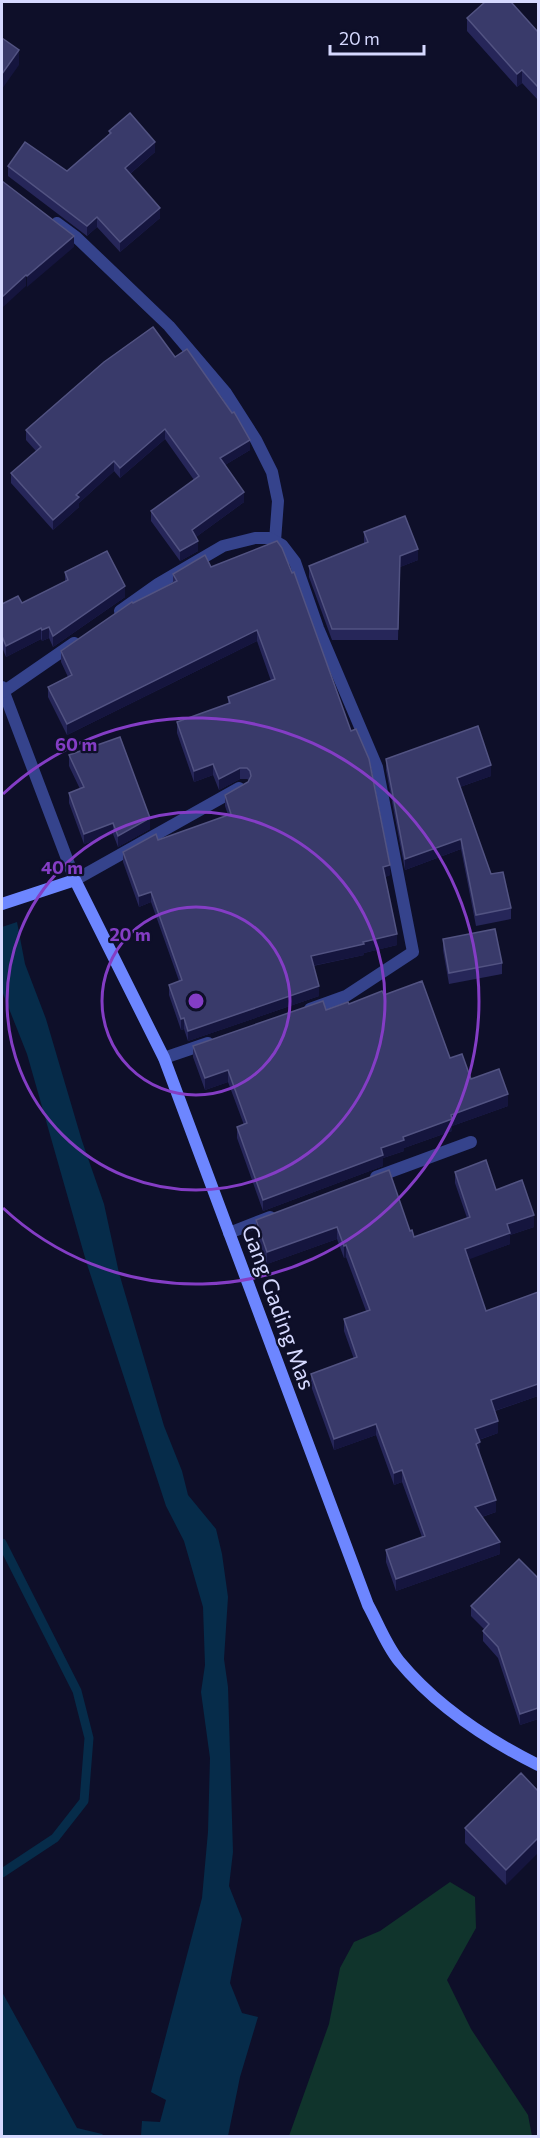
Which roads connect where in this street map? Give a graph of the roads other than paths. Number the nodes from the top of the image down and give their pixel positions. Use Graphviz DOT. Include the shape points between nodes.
graph roads {
  1 [pos="49,217"];
  2 [pos="275,541"];
  3 [pos="109,618"];
  4 [pos="80,639"];
  5 [pos="2,689"];
  6 [pos="243,786"];
  7 [pos="75,880"];
  8 [pos="2,904"];
  9 [pos="293,1014"];
  10 [pos="218,1040"];
  11 [pos="164,1058"];
  12 [pos="471,1142"];
  13 [pos="361,1183"];
  14 [pos="284,1212"];
  15 [pos="229,1233"];
  16 [pos="538,1765"];
  1 -- 2 [label="street" via="76,237 169,326 226,393 272,472 278,501"];
  2 -- 3 [label="street" via="255,538 224,546"];
  2 -- 9 [label="street" via="295,562 318,628 377,767 413,952 346,996"];
  4 -- 5 [label="street"];
  5 -- 7 [label="street"];
  6 -- 7 [label="street"];
  7 -- 8 [label="street"];
  7 -- 11 [label="street, Gang Gading Mas"];
  10 -- 11 [label="street"];
  11 -- 15 [label="street, Gang Gading Mas"];
  12 -- 13 [label="street"];
  14 -- 15 [label="street"];
  15 -- 16 [label="street, Gang Gading Mas" via="368,1605 398,1659 458,1717 498,1745"];
}
